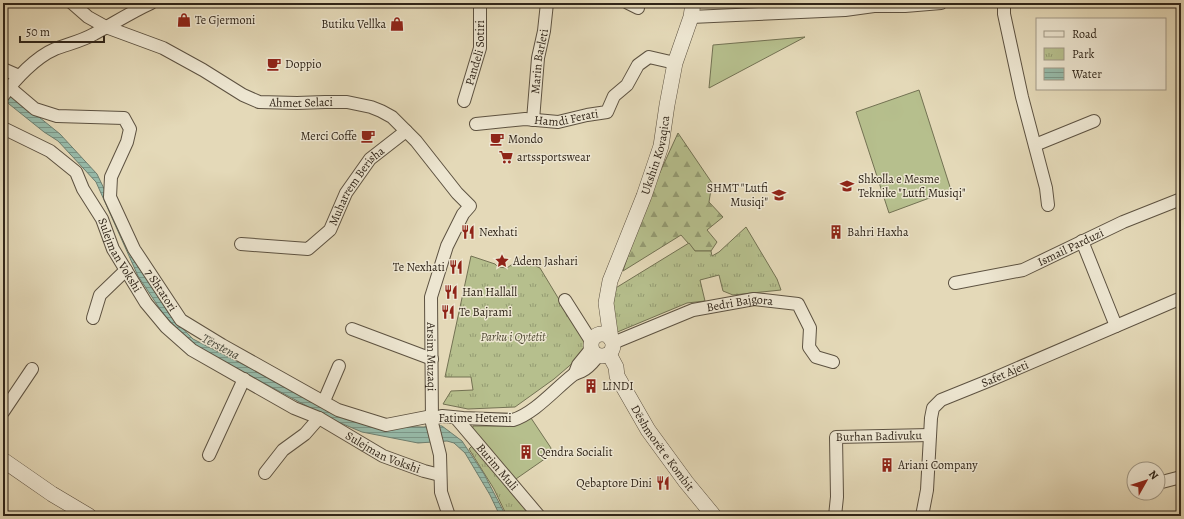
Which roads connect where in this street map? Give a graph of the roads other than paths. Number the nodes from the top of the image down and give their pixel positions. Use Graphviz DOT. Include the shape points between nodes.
graph roads {
  1 [pos="72,3"];
  2 [pos="150,3"];
  3 [pos="480,3"];
  4 [pos="547,3"];
  5 [pos="941,3"];
  6 [pos="1004,3"];
  7 [pos="692,10"];
  8 [pos="106,27"];
  9 [pos="675,63"];
  10 [pos="3,69"];
  11 [pos="19,76"];
  12 [pos="6,91"];
  13 [pos="464,101"];
  14 [pos="532,120"];
  15 [pos="1094,122"];
  16 [pos="476,124"];
  17 [pos="3,128"];
  18 [pos="406,131"];
  19 [pos="1035,145"];
  20 [pos="1181,199"];
  21 [pos="1048,205"];
  22 [pos="470,206"];
  23 [pos="1082,241"];
  24 [pos="241,244"];
  25 [pos="126,270"];
  26 [pos="956,283"];
  27 [pos="1178,299"];
  28 [pos="565,300"];
  29 [pos="93,318"];
  30 [pos="1116,326"];
  31 [pos="352,329"];
  32 [pos="601,347"];
  33 [pos="432,359"];
  34 [pos="833,362"];
  35 [pos="339,366"];
  36 [pos="32,369"];
  37 [pos="244,379"];
  38 [pos="324,401"];
  39 [pos="3,412"];
  40 [pos="319,418"];
  41 [pos="456,418"];
  42 [pos="432,419"];
  43 [pos="930,435"];
  44 [pos="210,455"];
  45 [pos="3,460"];
  46 [pos="265,473"];
  47 [pos="440,475"];
  48 [pos="1181,477"];
  49 [pos="1166,480"];
  50 [pos="89,516"];
  51 [pos="450,516"];
  52 [pos="539,516"];
  53 [pos="714,516"];
  54 [pos="835,516"];
  55 [pos="922,516"];
  1 -- 8 [label="street, Ahmet Selaci" via="88,17"];
  2 -- 8 [label="street"];
  3 -- 13 [label="street, Pandeli Sotiri" via="480,48"];
  4 -- 14 [label="street, Marin Barleti"];
  5 -- 7 [label="street" via="845,10"];
  6 -- 19 [label="street" via="1004,14 1022,97"];
  7 -- 9 [label="street, Ukshin Kovaqica"];
  8 -- 11 [label="street" via="41,57"];
  8 -- 18 [label="street, Ahmet Selaci" via="163,48 259,102 347,102 371,107 392,117"];
  9 -- 14 [label="street, Hamdi Ferati" via="649,57 638,65 627,85 614,96 607,112 558,122"];
  9 -- 32 [label="street, Ukshin Kovaqica" via="661,146 612,274 606,303 601,309"];
  10 -- 11 [label="street"];
  11 -- 12 [label="street"];
  12 -- 38 [label="street, 7 Shtatori" via="35,109 57,116 124,118 130,128 127,142 111,177 110,197 134,249 181,320"];
  14 -- 16 [label="street, Hamdi Ferati"];
  15 -- 19 [label="street"];
  17 -- 25 [label="street, Sulejman Vokshi" via="50,151 76,172 82,189 102,219 113,249"];
  18 -- 22 [label="street, Ahmet Selaci"];
  18 -- 24 [label="street, Muharrem Berisha" via="370,159 346,193 330,230 308,249"];
  19 -- 21 [label="street"];
  20 -- 23 [label="street, Ismail Parduzi"];
  22 -- 33 [label="street, Arsim Muzaqi" via="463,214 447,246 431,297"];
  23 -- 26 [label="street, Ismail Parduzi" via="1023,270"];
  23 -- 30 [label="street"];
  25 -- 29 [label="street" via="100,296"];
  25 -- 37 [label="street, Sulejman Vokshi" via="146,303 166,327 192,350"];
  27 -- 30 [label="street, Safet Ajeti"];
  28 -- 32 [label="street"];
  30 -- 43 [label="street, Safet Ajeti" via="941,400 933,408"];
  31 -- 33 [label="street"];
  32 -- 34 [label="street, Bedri Bajgora" via="693,310 754,299 798,304 810,328 809,347 816,357"];
  32 -- 41 [label="street, Fatime Hetemi" via="578,365 575,373 520,418"];
  32 -- 53 [label="street, Dëshmorët e Kombit" via="610,372 617,376 648,430"];
  33 -- 42 [label="street, Arsim Muzaqi"];
  35 -- 38 [label="street"];
  36 -- 39 [label="street"];
  37 -- 40 [label="street, Sulejman Vokshi" via="294,408"];
  37 -- 44 [label="street"];
  38 -- 42 [label="street, 7 Shtatori" via="338,410 386,424"];
  40 -- 46 [label="street" via="306,434 283,450"];
  40 -- 47 [label="street, Sulejman Vokshi" via="383,456 424,472"];
  41 -- 42 [label="street, Fatime Hetemi" via="442,416"];
  41 -- 52 [label="street, Burim Muli"];
  42 -- 47 [label="street, Arsim Muzaqi" via="440,455"];
  43 -- 54 [label="street, Burhan Badivuku" via="836,437"];
  43 -- 55 [label="street, Safet Ajeti" via="927,490"];
  45 -- 50 [label="street"];
  47 -- 51 [label="street, Arsim Muzaqi" via="441,492"];
  48 -- 49 [label="street"];
}
